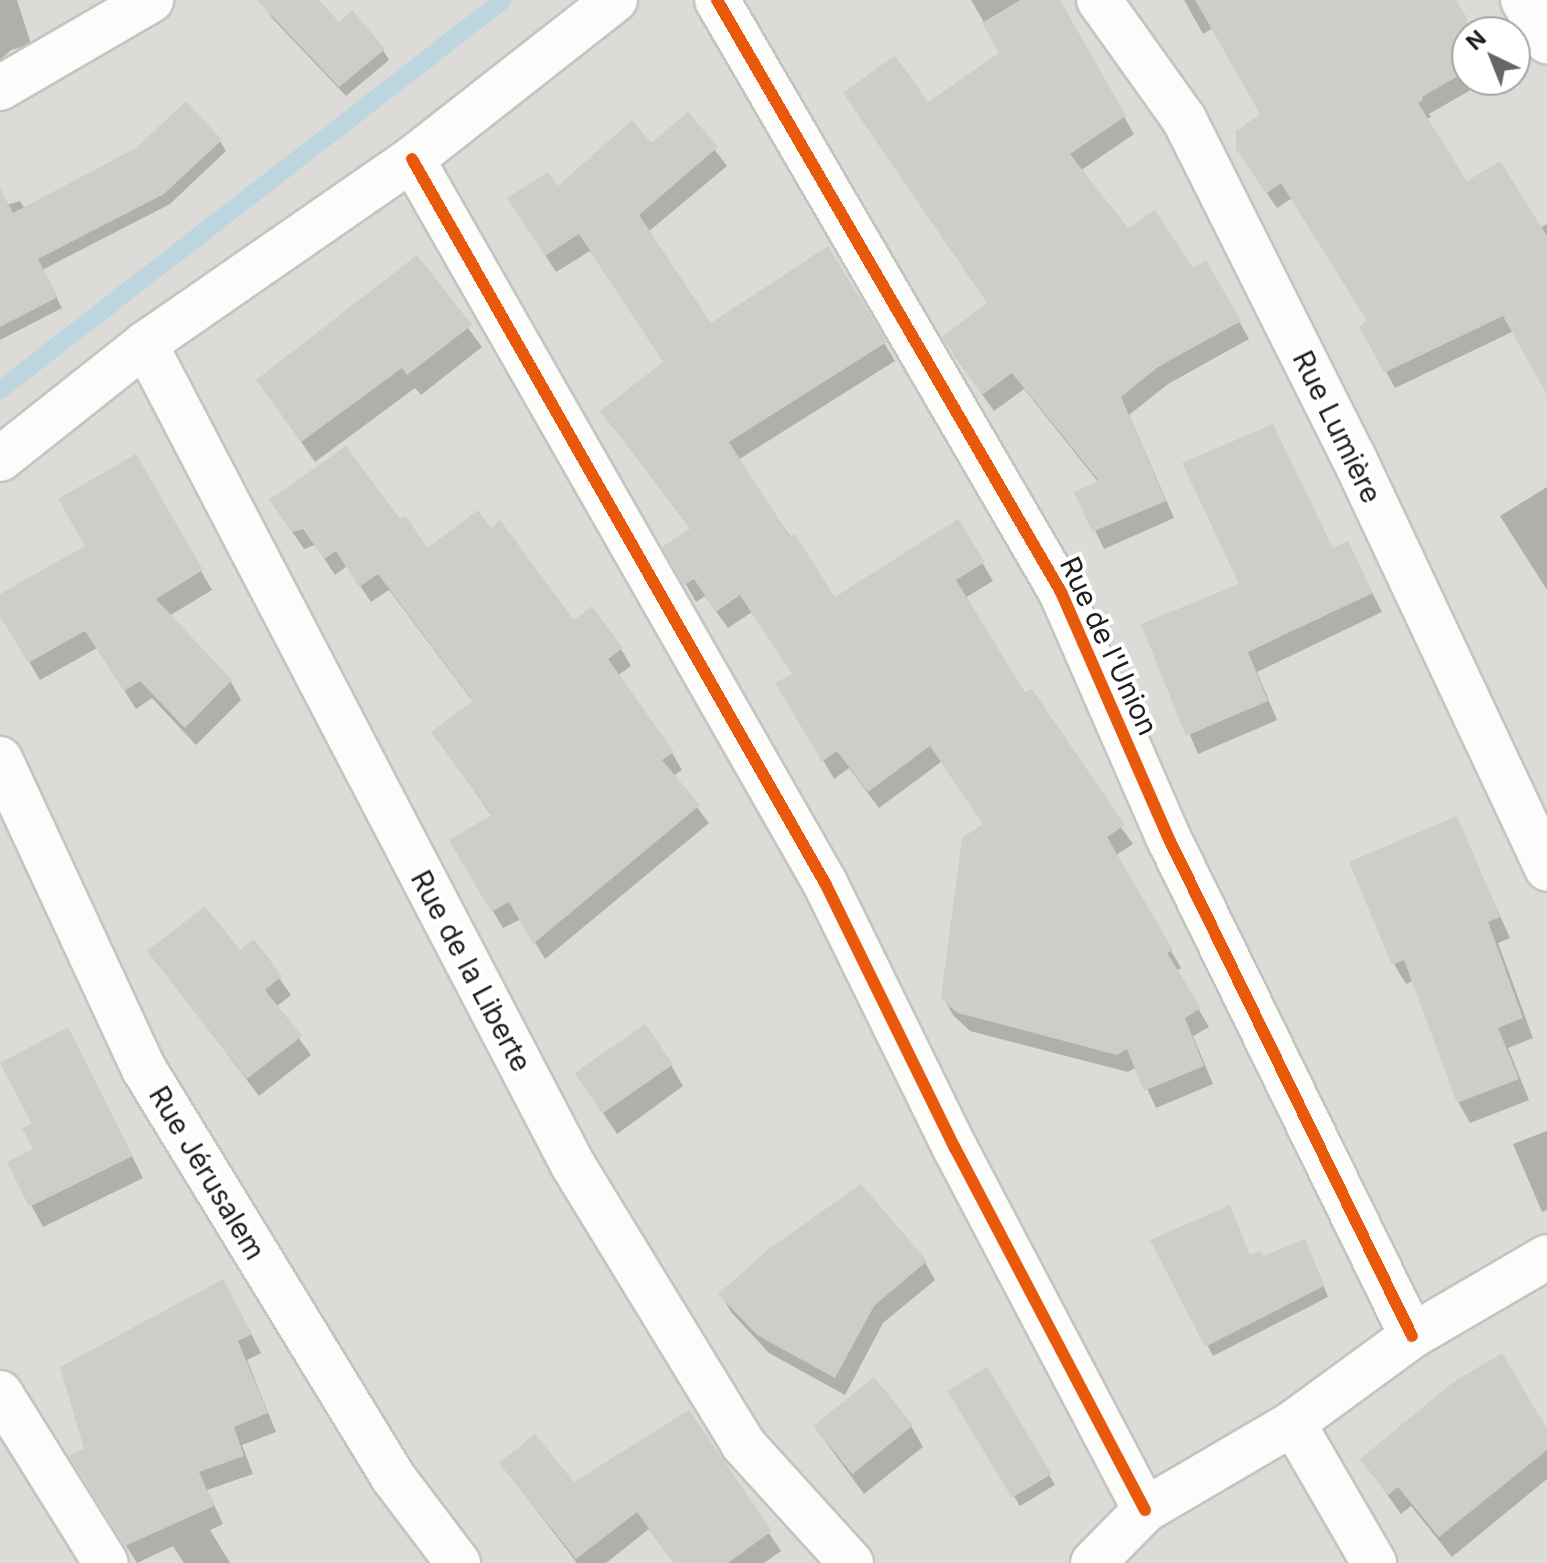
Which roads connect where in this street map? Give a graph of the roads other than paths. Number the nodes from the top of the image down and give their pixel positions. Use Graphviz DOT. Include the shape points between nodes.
graph roads {
  1 [pos="151,0"];
  2 [pos="615,0"];
  3 [pos="717,0"];
  4 [pos="1099,0"];
  5 [pos="1523,0"];
  6 [pos="1547,41"];
  7 [pos="0,88"];
  8 [pos="412,159"];
  9 [pos="145,344"];
  10 [pos="0,459"];
  11 [pos="0,759"];
  12 [pos="1547,869"];
  13 [pos="1547,1257"];
  14 [pos="1412,1336"];
  15 [pos="0,1393"];
  16 [pos="1293,1423"];
  17 [pos="1145,1510"];
  18 [pos="106,1563"];
  19 [pos="458,1563"];
  20 [pos="851,1563"];
  21 [pos="1093,1563"];
  22 [pos="1374,1563"];
  1 -- 7 [label="street"];
  2 -- 8 [label="street"];
  3 -- 14 [label="street, Rue de l'Union" via="1061,592 1170,841"];
  4 -- 12 [label="street, Rue Lumière" via="1184,119 1353,456"];
  5 -- 6 [label="street"];
  8 -- 9 [label="street"];
  8 -- 17 [label="street" via="825,883 955,1148"];
  9 -- 10 [label="street"];
  9 -- 20 [label="street, Rue de la Liberte" via="573,1165 743,1444"];
  11 -- 19 [label="street, Rue Jérusalem" via="144,1069 393,1477"];
  13 -- 14 [label="street"];
  14 -- 16 [label="street"];
  15 -- 18 [label="street"];
  16 -- 17 [label="street"];
  16 -- 22 [label="street"];
  17 -- 21 [label="street"];
}
